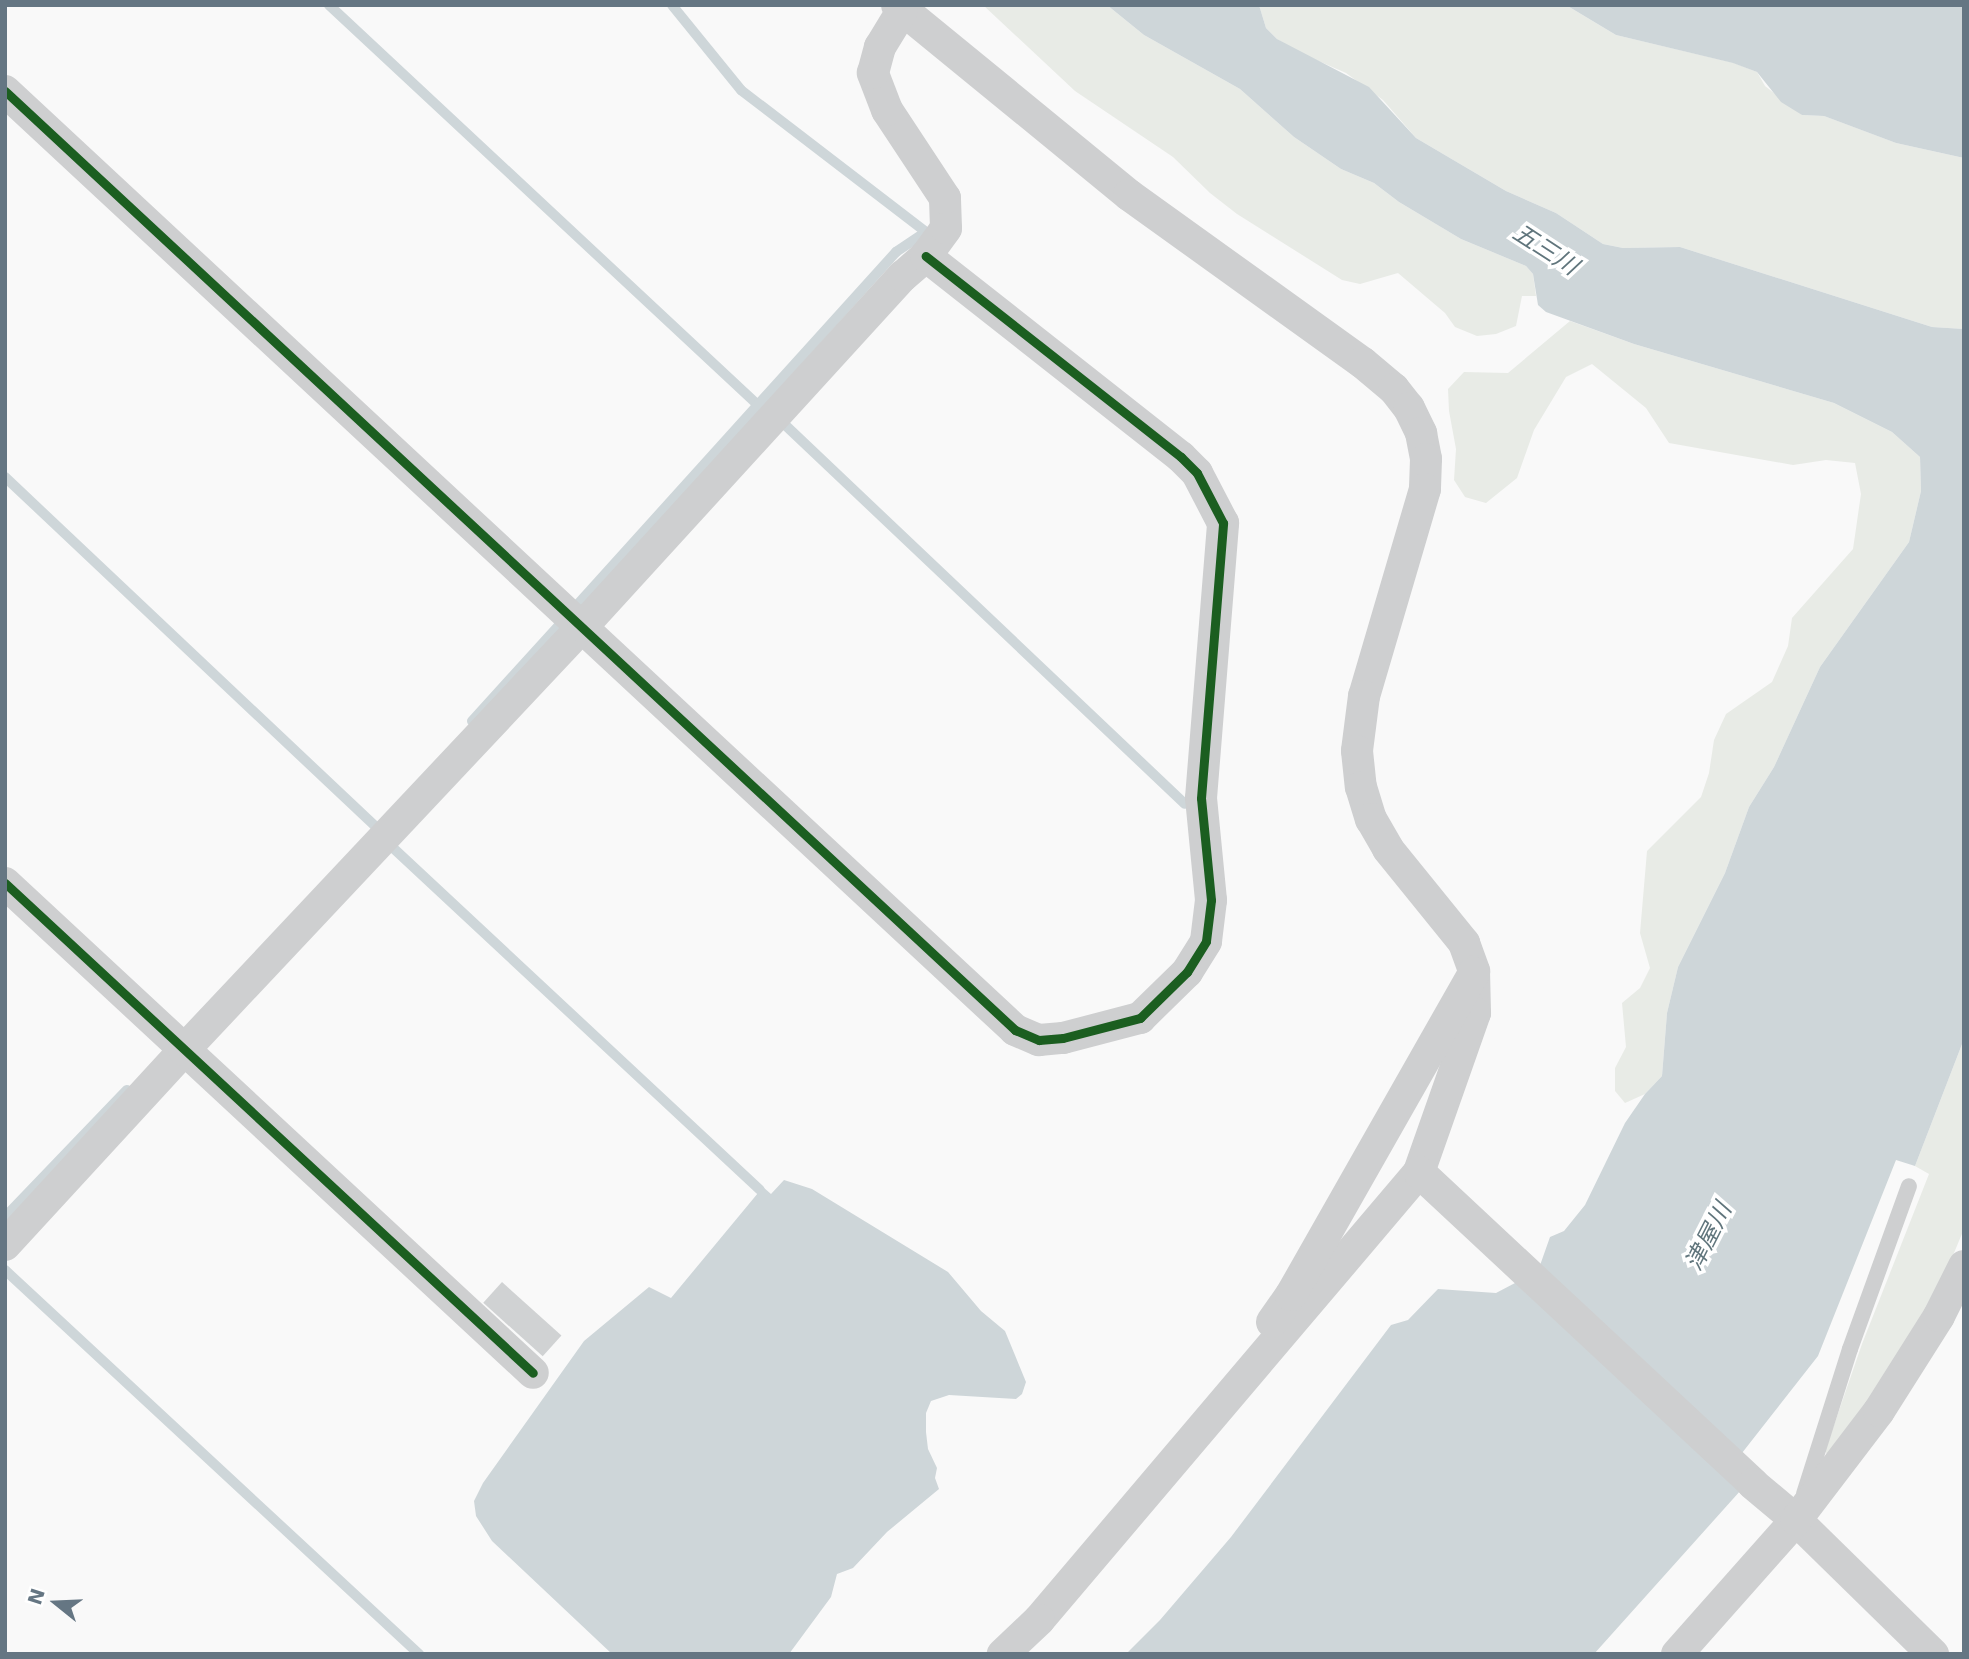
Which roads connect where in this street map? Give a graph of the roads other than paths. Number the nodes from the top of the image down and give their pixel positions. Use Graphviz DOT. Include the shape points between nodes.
graph roads {
  1 [pos="899,8"];
  2 [pos="5,91"];
  3 [pos="926,256"];
  4 [pos="583,626"];
  5 [pos="5,883"];
  6 [pos="1474,971"];
  7 [pos="184,1050"];
  8 [pos="1419,1172"];
  9 [pos="1909,1186"];
  10 [pos="5,1245"];
  11 [pos="1964,1266"];
  12 [pos="533,1373"];
  13 [pos="1152,1488"];
  14 [pos="1796,1520"];
  15 [pos="1003,1654"];
  16 [pos="1678,1654"];
  17 [pos="1933,1654"];
  1 -- 3 [label="street" via="873,73 887,110 945,198 946,229"];
  1 -- 6 [label="street" via="1129,195 1363,363 1409,408 1426,459 1425,489 1364,695 1357,751 1361,787 1371,819 1388,849 1464,943"];
  2 -- 4 [label="street"];
  3 -- 4 [label="street"];
  3 -- 4 [label="street" via="1181,457 1197,473 1223,523 1201,798 1211,900 1206,941 1165,997 1140,1018 1063,1038 1039,1040 1015,1030"];
  4 -- 7 [label="street"];
  5 -- 7 [label="street"];
  6 -- 8 [label="street" via="1475,1013"];
  6 -- 13 [label="street" via="1292,1295"];
  7 -- 10 [label="street"];
  7 -- 12 [label="street"];
  8 -- 13 [label="street"];
  8 -- 14 [label="street"];
  9 -- 14 [label="lane" via="1850,1349"];
  11 -- 14 [label="street" via="1939,1316 1879,1412"];
  13 -- 15 [label="street" via="1039,1620"];
  14 -- 16 [label="street"];
  14 -- 17 [label="street"];
}
